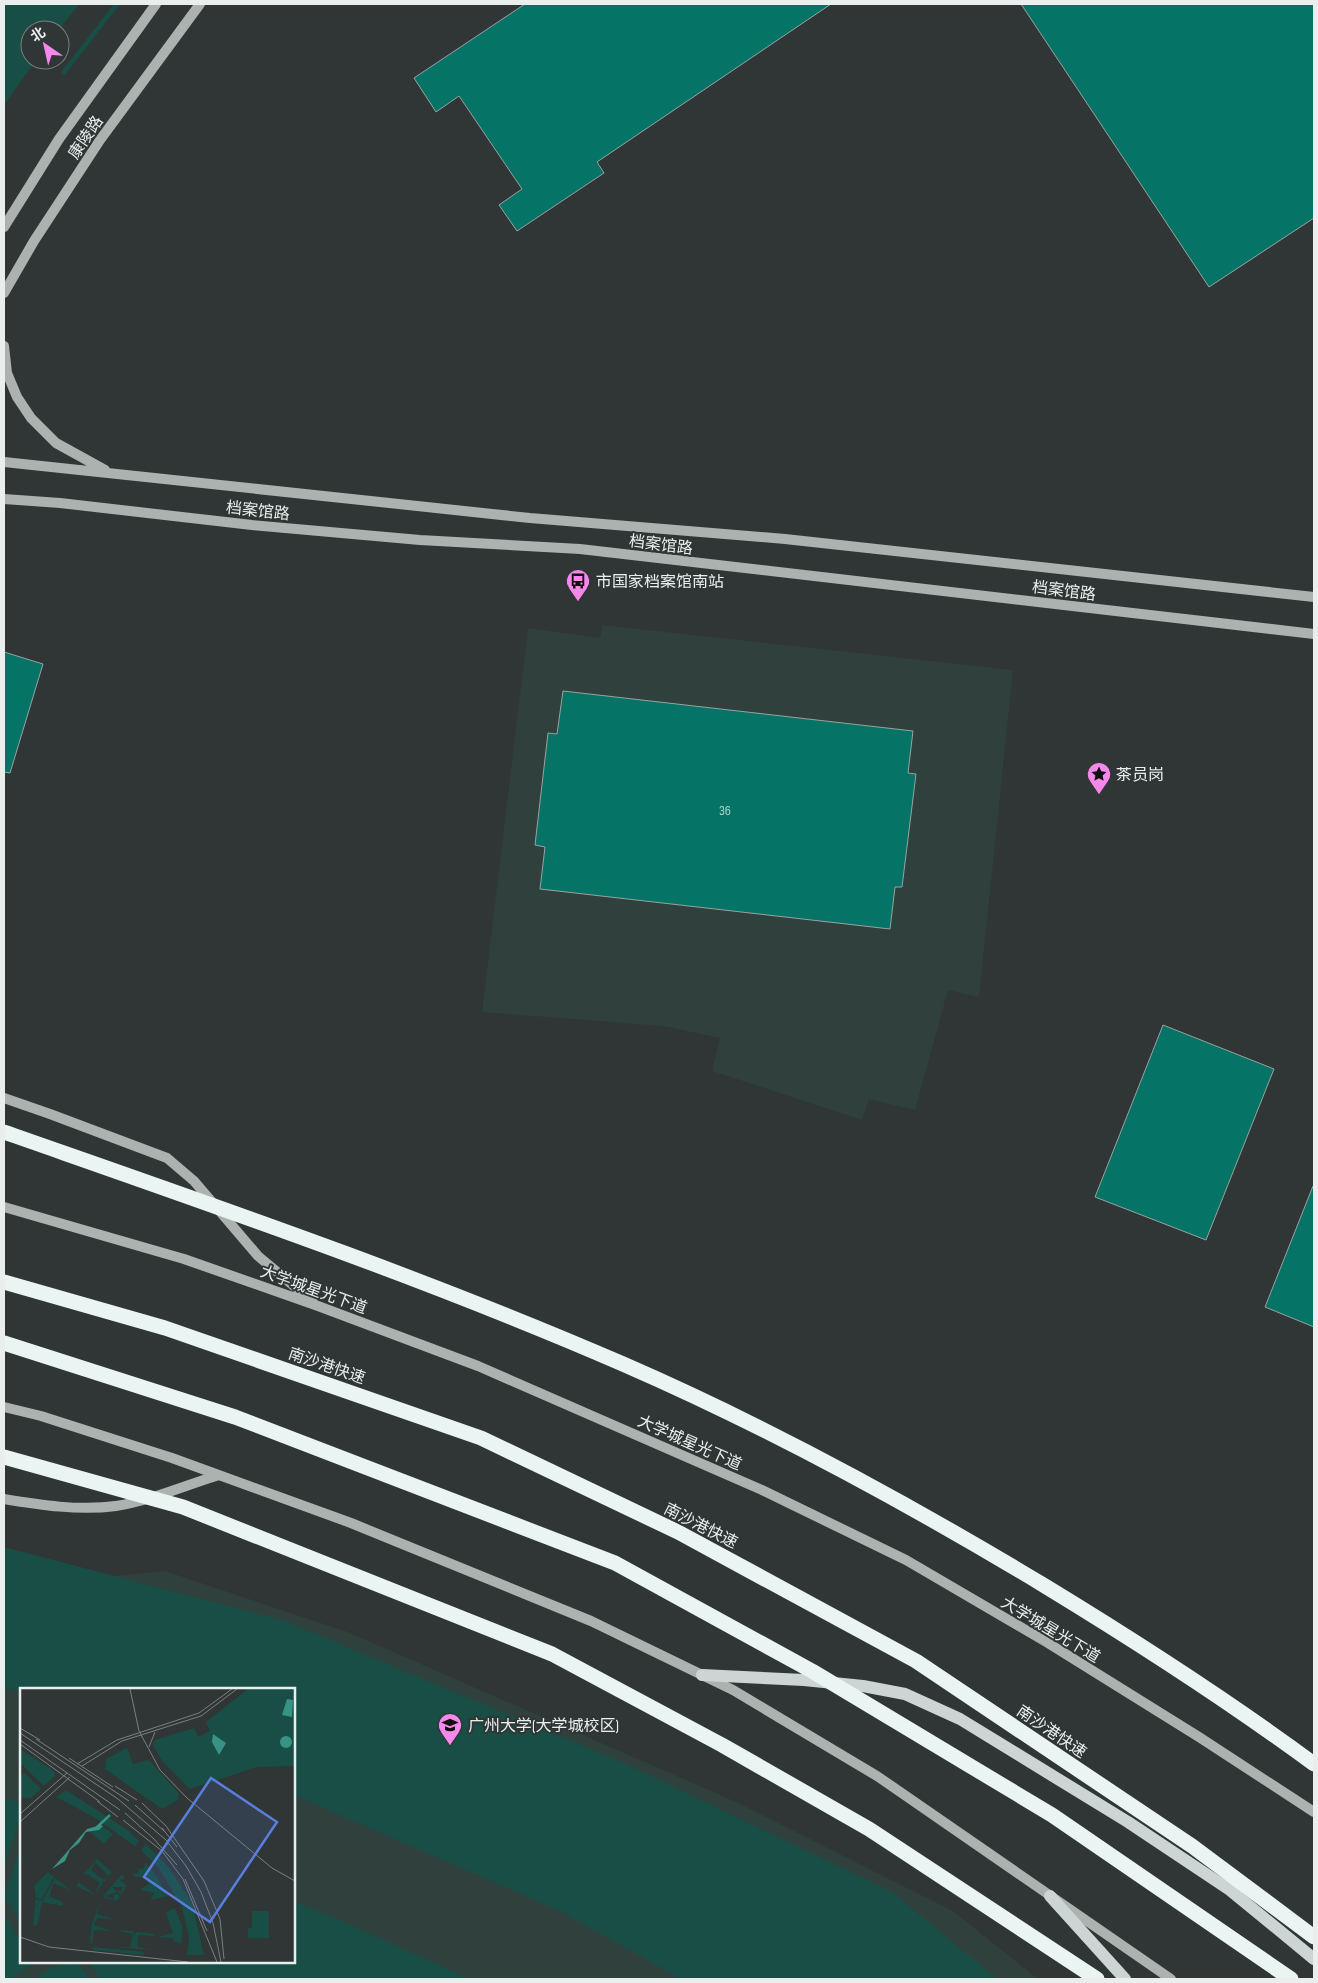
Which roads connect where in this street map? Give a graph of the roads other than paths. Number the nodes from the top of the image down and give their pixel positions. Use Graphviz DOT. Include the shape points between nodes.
graph roads {
  1 [pos="156,4"];
  2 [pos="200,4"];
  3 [pos="4,227"];
  4 [pos="4,293"];
  5 [pos="4,346"];
  6 [pos="4,462"];
  7 [pos="110,472"];
  8 [pos="4,499"];
  9 [pos="1314,597"];
  10 [pos="1314,634"];
  11 [pos="4,1098"];
  12 [pos="4,1132"];
  13 [pos="4,1207"];
  14 [pos="4,1282"];
  15 [pos="318,1306"];
  16 [pos="4,1343"];
  17 [pos="4,1407"];
  18 [pos="4,1457"];
  19 [pos="219,1474"];
  20 [pos="4,1499"];
  21 [pos="702,1675"];
  22 [pos="1314,1764"];
  23 [pos="1314,1812"];
  24 [pos="1050,1896"];
  25 [pos="1314,1937"];
  26 [pos="1314,1959"];
  27 [pos="1097,1979"];
  28 [pos="1125,1979"];
  29 [pos="1171,1979"];
  30 [pos="1291,1979"];
  1 -- 3 [label="main road, 康陵路" via="59,139"];
  2 -- 4 [label="main road, 康陵路" via="100,140"];
  5 -- 7 [label="main road" via="7,373 31,418 56,443"];
  6 -- 7 [label="main road, 档案馆路"];
  7 -- 9 [label="main road, 档案馆路" via="530,518 785,539"];
  8 -- 10 [label="main road, 档案馆路" via="252,526 580,549"];
  11 -- 15 [label="main road" via="167,1158 194,1181 258,1256"];
  12 -- 22 [label="highway, bridge" via="428,1284 625,1365 741,1419 958,1533 1180,1670"];
  13 -- 15 [label="main road, 大学城星光下道" via="184,1259"];
  14 -- 25 [label="highway, 南沙港快速" via="165,1328 481,1438 678,1532 916,1661 1192,1846"];
  15 -- 23 [label="main road, 大学城星光下道" via="478,1366 591,1414 762,1490 906,1560 1048,1643"];
  16 -- 30 [label="highway, bridge" via="235,1416 615,1563 812,1671 1052,1815"];
  17 -- 19 [label="main road"];
  18 -- 27 [label="highway, bridge" via="183,1506 552,1654 869,1829"];
  19 -- 20 [label="main road" via="116,1506 79,1507"];
  19 -- 21 [label="main road" via="351,1522 591,1621"];
  21 -- 24 [label="main road" via="733,1690 877,1776"];
  21 -- 26 [label="main road" via="804,1680 906,1694 952,1716 1128,1822 1230,1890"];
  24 -- 28 [label="main road"];
  24 -- 29 [label="main road"];
}
